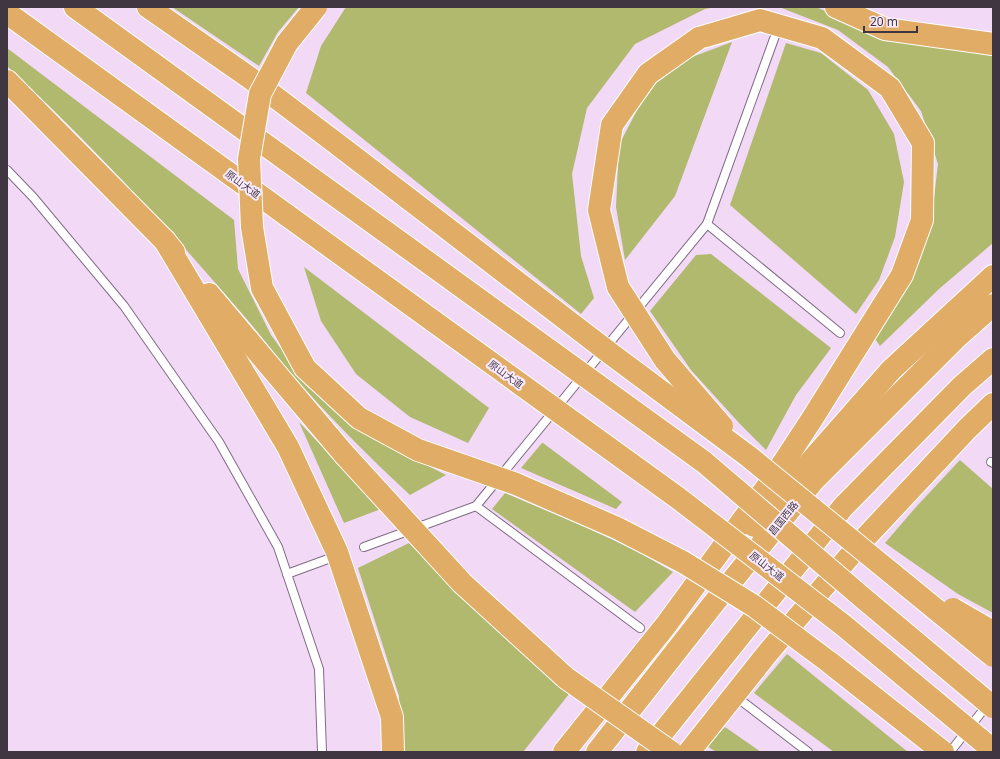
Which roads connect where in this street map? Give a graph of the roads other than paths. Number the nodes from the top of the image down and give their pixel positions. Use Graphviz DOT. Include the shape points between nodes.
graph roads {
  1 [pos="75,7"];
  2 [pos="148,7"];
  3 [pos="316,7"];
  4 [pos="836,7"];
  5 [pos="7,13"];
  6 [pos="775,36"];
  7 [pos="993,44"];
  8 [pos="7,81"];
  9 [pos="7,170"];
  10 [pos="707,224"];
  11 [pos="164,241"];
  12 [pos="993,276"];
  13 [pos="993,306"];
  14 [pos="840,333"];
  15 [pos="993,359"];
  16 [pos="993,404"];
  17 [pos="993,411"];
  18 [pos="967,430"];
  19 [pos="748,456"];
  20 [pos="476,506"];
  21 [pos="858,545"];
  22 [pos="364,547"];
  23 [pos="328,559"];
  24 [pos="287,574"];
  25 [pos="666,625"];
  26 [pos="640,628"];
  27 [pos="993,632"];
  28 [pos="993,656"];
  29 [pos="993,697"];
  30 [pos="743,702"];
  31 [pos="993,707"];
  32 [pos="993,750"];
  33 [pos="322,752"];
  34 [pos="393,752"];
  35 [pos="564,752"];
  36 [pos="597,752"];
  37 [pos="647,752"];
  38 [pos="671,752"];
  39 [pos="689,752"];
  40 [pos="808,752"];
  41 [pos="943,752"];
  42 [pos="950,752"];
  1 -- 31 [label="highway, bridge" via="704,462"];
  2 -- 19 [label="highway, bridge" via="250,78"];
  3 -- 41 [label="highway, bridge" via="287,43 260,94 249,159 252,227 262,288 305,368 359,418 418,450 516,484 617,528 683,562 754,606"];
  4 -- 7 [label="highway" via="885,29"];
  5 -- 32 [label="highway, 原山大道, bridge" via="678,498 842,625"];
  6 -- 10 [label="lane"];
  8 -- 11 [label="highway"];
  9 -- 24 [label="lane" via="34,197 124,306 219,442 278,547"];
  10 -- 14 [label="lane"];
  10 -- 20 [label="lane"];
  11 -- 34 [label="highway" via="288,447 337,552 392,717"];
  11 -- 38 [label="highway, bridge" via="344,454 462,583 566,678"];
  12 -- 25 [label="highway" via="891,370"];
  13 -- 36 [label="highway, 昌国西路" via="957,337 813,481"];
  15 -- 37 [label="highway" via="962,386 843,508"];
  16 -- 18 [label="highway"];
  17 -- 18 [label="highway"];
  18 -- 39 [label="highway" via="864,539 766,655"];
  19 -- 21 [label="highway, bridge"];
  19 -- 25 [label="highway, bridge" via="665,360 618,287 599,210 612,125 648,74 700,38 760,20 822,38 890,88 923,143 922,220 902,275 812,419 772,480"];
  20 -- 22 [label="lane"];
  20 -- 26 [label="lane"];
  21 -- 27 [label="highway, bridge" via="959,613"];
  21 -- 28 [label="highway, bridge"];
  23 -- 24 [label="lane"];
  24 -- 33 [label="lane" via="319,669"];
  25 -- 35 [label="highway"];
  29 -- 42 [label="lane"];
  30 -- 40 [label="lane"];
}
